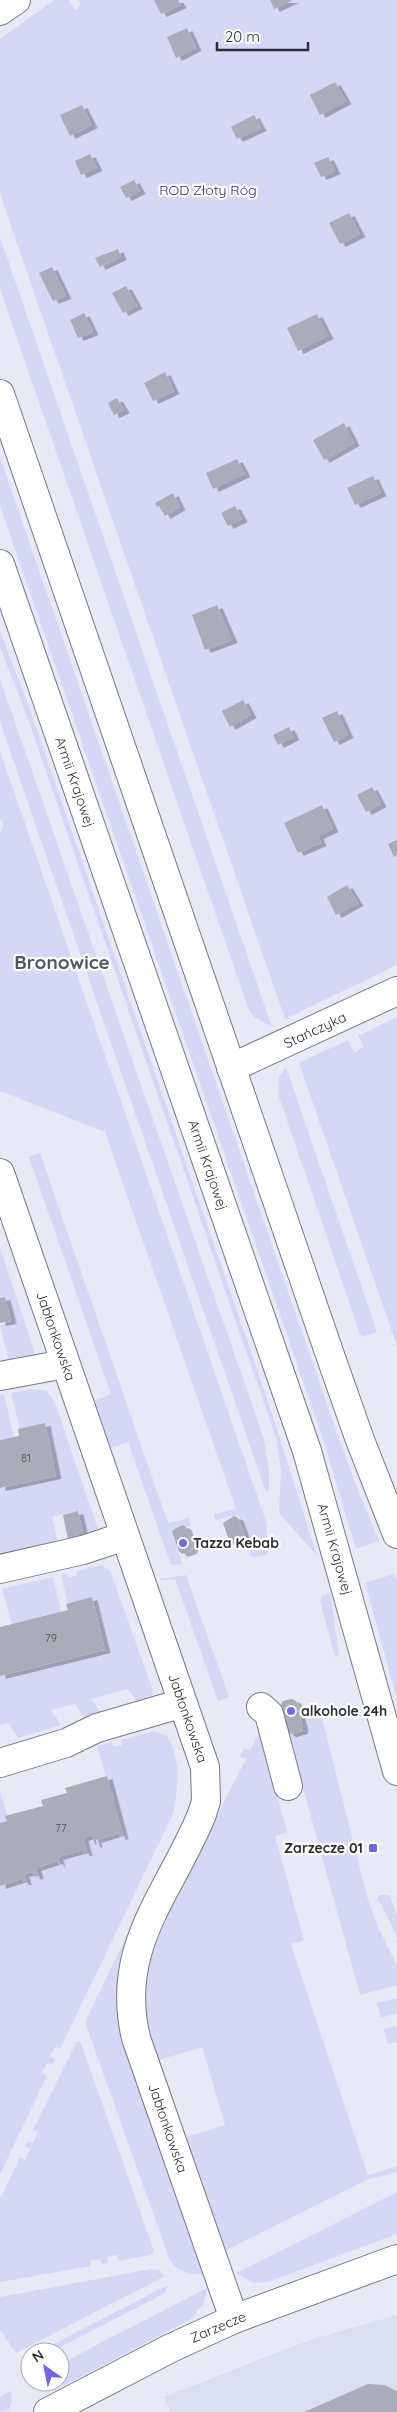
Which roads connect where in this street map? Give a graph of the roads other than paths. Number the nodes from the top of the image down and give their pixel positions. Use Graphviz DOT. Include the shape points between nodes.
graph roads {
  1 [pos="16,0"];
  2 [pos="0,11"];
  3 [pos="0,394"];
  4 [pos="0,564"];
  5 [pos="397,992"];
  6 [pos="231,1068"];
  7 [pos="0,1173"];
  8 [pos="65,1364"];
  9 [pos="0,1376"];
  10 [pos="397,1534"];
  11 [pos="125,1536"];
  12 [pos="0,1570"];
  13 [pos="183,1703"];
  14 [pos="260,1707"];
  15 [pos="0,1762"];
  16 [pos="397,1771"];
  17 [pos="288,1786"];
  18 [pos="397,2259"];
  19 [pos="234,2319"];
  20 [pos="48,2412"];
  1 -- 2 [label="main road"];
  3 -- 6 [label="main road"];
  4 -- 16 [label="main road, Armii Krajowej" via="307,1452"];
  5 -- 6 [label="main road, Stańczyka"];
  6 -- 10 [label="main road" via="357,1431"];
  7 -- 8 [label="main road, Jabłonkowska"];
  8 -- 9 [label="main road"];
  8 -- 11 [label="main road, Jabłonkowska"];
  11 -- 12 [label="main road"];
  11 -- 13 [label="main road, Jabłonkowska"];
  13 -- 15 [label="main road" via="97,1728 66,1743"];
  13 -- 19 [label="main road, Jabłonkowska" via="205,1767 206,1801 194,1834 143,1936 134,1963 130,1997 136,2038"];
  14 -- 17 [label="main road" via="269,1714"];
  18 -- 19 [label="main road, Zarzecze"];
  19 -- 20 [label="main road, Zarzecze"];
}
